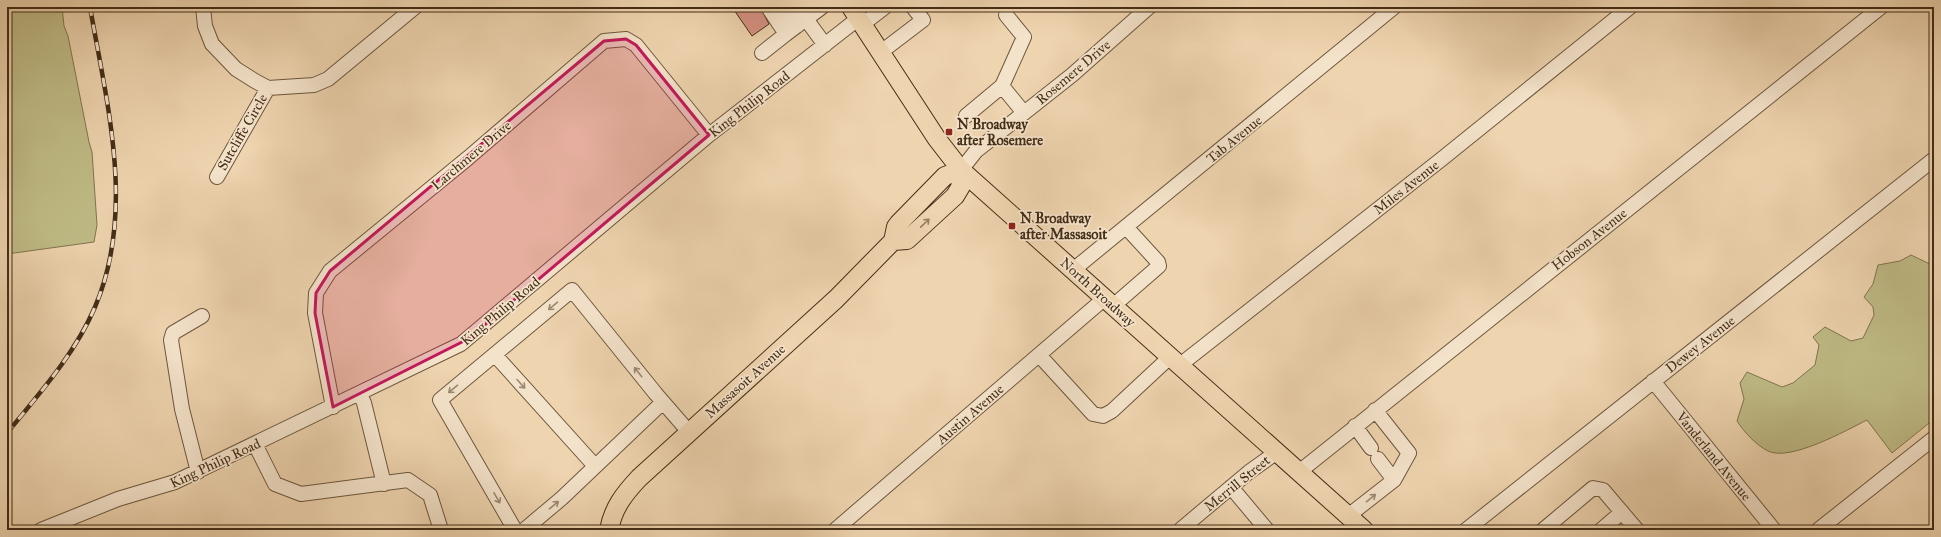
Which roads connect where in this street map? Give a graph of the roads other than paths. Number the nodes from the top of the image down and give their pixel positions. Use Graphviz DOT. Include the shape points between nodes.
graph roads {
  1 [pos="203,7"];
  2 [pos="768,7"];
  3 [pos="886,7"];
  4 [pos="913,7"];
  5 [pos="1149,7"];
  6 [pos="1394,7"];
  7 [pos="1630,7"];
  8 [pos="1881,7"];
  9 [pos="411,8"];
  10 [pos="792,10"];
  11 [pos="1006,15"];
  12 [pos="807,17"];
  13 [pos="858,17"];
  14 [pos="825,45"];
  15 [pos="762,52"];
  16 [pos="881,52"];
  17 [pos="1002,86"];
  18 [pos="268,88"];
  19 [pos="1024,113"];
  20 [pos="966,116"];
  21 [pos="709,135"];
  22 [pos="1934,159"];
  23 [pos="961,170"];
  24 [pos="217,177"];
  25 [pos="1126,227"];
  26 [pos="1073,270"];
  27 [pos="1109,302"];
  28 [pos="202,316"];
  29 [pos="495,354"];
  30 [pos="1039,355"];
  31 [pos="1175,361"];
  32 [pos="1654,381"];
  33 [pos="360,394"];
  34 [pos="662,402"];
  35 [pos="333,407"];
  36 [pos="1375,410"];
  37 [pos="1355,426"];
  38 [pos="688,432"];
  39 [pos="1934,438"];
  40 [pos="255,444"];
  41 [pos="1276,452"];
  42 [pos="595,466"];
  43 [pos="198,472"];
  44 [pos="1299,472"];
  45 [pos="1394,480"];
  46 [pos="384,484"];
  47 [pos="1231,487"];
  48 [pos="1622,512"];
  49 [pos="1348,516"];
  50 [pos="41,530"];
  51 [pos="441,530"];
  52 [pos="515,530"];
  53 [pos="524,530"];
  54 [pos="609,530"];
  55 [pos="835,530"];
  56 [pos="1180,530"];
  57 [pos="1267,530"];
  58 [pos="1364,530"];
  59 [pos="1466,530"];
  60 [pos="1543,530"];
  61 [pos="1601,530"];
  62 [pos="1637,530"];
  63 [pos="1774,530"];
  64 [pos="1818,530"];
  1 -- 18 [label="street" via="205,26 212,44 236,69"];
  2 -- 12 [label="street"];
  3 -- 13 [label="street, King Philip Road"];
  4 -- 16 [label="street" via="923,20"];
  5 -- 19 [label="street, Rosemere Drive" via="1072,75"];
  6 -- 25 [label="street, Tab Avenue"];
  7 -- 31 [label="street, Miles Avenue" via="1443,158"];
  8 -- 36 [label="street, Hobson Avenue"];
  9 -- 18 [label="street" via="328,79 314,85"];
  10 -- 12 [label="street"];
  11 -- 17 [label="street" via="1024,37"];
  12 -- 14 [label="street"];
  12 -- 15 [label="street"];
  13 -- 14 [label="street, King Philip Road"];
  13 -- 16 [label="main road, North Broadway"];
  14 -- 21 [label="street, King Philip Road"];
  16 -- 23 [label="main road, North Broadway"];
  17 -- 19 [label="street"];
  17 -- 20 [label="street"];
  18 -- 24 [label="street, Sutcliffe Circle"];
  19 -- 23 [label="street, Rosemere Drive" via="976,151"];
  21 -- 33 [label="street, King Philip Road" via="468,339 453,349"];
  21 -- 35 [label="street, Larchmere Drive" via="636,45 626,39 604,41 468,158 330,271 321,282 316,293 315,313"];
  22 -- 32 [label="street, Dewey Avenue"];
  23 -- 26 [label="main road, North Broadway"];
  23 -- 38 [label="main road, Massasoit Avenue" via="945,176 899,223 893,241 836,299"];
  25 -- 26 [label="street, Tab Avenue"];
  25 -- 27 [label="street, Austin Avenue" via="1159,266"];
  26 -- 27 [label="main road, North Broadway"];
  27 -- 30 [label="street, Austin Avenue"];
  27 -- 31 [label="main road, North Broadway"];
  28 -- 43 [label="street" via="173,333 171,340 182,409"];
  34 -- 29 [label="street, one-way" via="572,290"];
  29 -- 42 [label="street, one-way"];
  29 -- 52 [label="street, one-way" via="440,400"];
  30 -- 31 [label="street, Miles Avenue" via="1093,414 1103,416"];
  30 -- 55 [label="street, Austin Avenue"];
  31 -- 41 [label="main road, North Broadway"];
  32 -- 59 [label="street, Dewey Avenue"];
  32 -- 63 [label="street, Vanderland Avenue"];
  33 -- 35 [label="street, King Philip Road"];
  33 -- 46 [label="street"];
  34 -- 38 [label="street"];
  34 -- 42 [label="street"];
  35 -- 40 [label="street, King Philip Road"];
  36 -- 37 [label="street, Hobson Avenue"];
  36 -- 45 [label="street" via="1408,453"];
  37 -- 44 [label="street, Hobson Avenue"];
  37 -- 45 [label="street"];
  38 -- 54 [label="main road, Massasoit Avenue" via="627,490 615,508"];
  39 -- 64 [label="street"];
  40 -- 43 [label="street, King Philip Road"];
  40 -- 46 [label="street" via="275,484 301,494"];
  41 -- 44 [label="main road, North Broadway"];
  41 -- 47 [label="street, Merrill Street"];
  53 -- 42 [label="street, one-way"];
  43 -- 50 [label="street, King Philip Road" via="166,486 118,499"];
  44 -- 49 [label="main road, North Broadway"];
  49 -- 45 [label="street, one-way"];
  46 -- 51 [label="street" via="408,480 430,495"];
  47 -- 56 [label="street, Merrill Street"];
  47 -- 57 [label="street"];
  48 -- 60 [label="street" via="1603,490 1593,488"];
  48 -- 61 [label="street"];
  48 -- 62 [label="street"];
  49 -- 58 [label="main road, North Broadway"];
}
